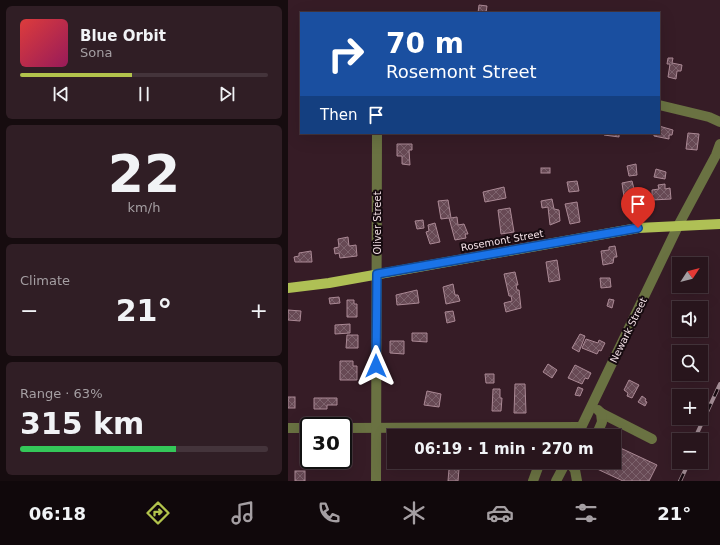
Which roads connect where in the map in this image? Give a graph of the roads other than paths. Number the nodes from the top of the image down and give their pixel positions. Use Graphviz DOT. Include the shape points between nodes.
graph roads {
  1 [pos="660,105"];
  2 [pos="720,122"];
  3 [pos="378,134"];
  4 [pos="720,144"];
  5 [pos="679,224"];
  6 [pos="720,224"];
  7 [pos="377,274"];
  8 [pos="288,288"];
  9 [pos="591,406"];
  10 [pos="601,413"];
  11 [pos="288,428"];
  12 [pos="300,428"];
  13 [pos="352,428"];
  14 [pos="376,428"];
  15 [pos="427,429"];
  16 [pos="580,429"];
  17 [pos="599,429"];
  18 [pos="652,439"];
  19 [pos="537,469"];
  20 [pos="563,469"];
  21 [pos="574,469"];
  22 [pos="376,481"];
  23 [pos="533,481"];
  24 [pos="556,481"];
  25 [pos="577,481"];
  1 -- 2 [label="street"];
  3 -- 7 [label="street, Oliver Street"];
  4 -- 5 [label="street, Newark Street" via="700,188"];
  5 -- 6 [label="main road, Rosemont Street"];
  5 -- 7 [label="main road, Rosemont Street" via="638,228"];
  5 -- 9 [label="street, Newark Street"];
  7 -- 8 [label="main road, Rosemont Street"];
  7 -- 14 [label="street, Oliver Street"];
  9 -- 10 [label="street"];
  9 -- 16 [label="street, Newark Street"];
  10 -- 17 [label="street" via="602,422"];
  10 -- 18 [label="street"];
  11 -- 12 [label="street"];
  13 -- 14 [label="street"];
  14 -- 15 [label="street"];
  14 -- 22 [label="street, Oliver Street"];
  19 -- 23 [label="street"];
  20 -- 24 [label="street"];
  21 -- 25 [label="street"];
}
